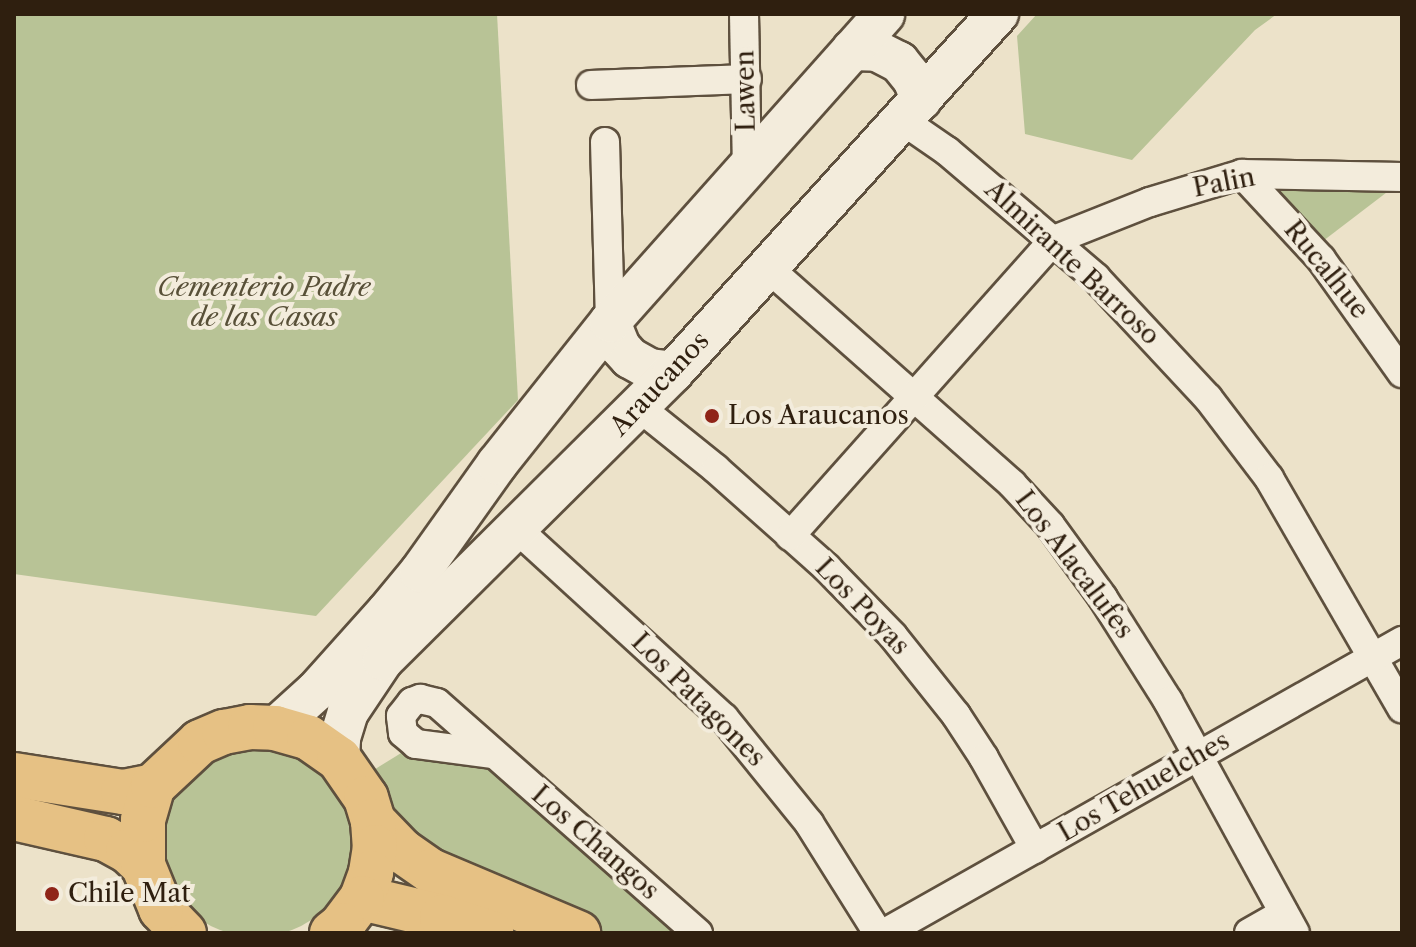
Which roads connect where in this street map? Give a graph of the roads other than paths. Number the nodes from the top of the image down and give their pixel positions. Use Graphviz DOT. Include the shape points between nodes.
graph roads {
  1 [pos="744,14"];
  2 [pos="884,14"];
  3 [pos="998,14"];
  4 [pos="852,50"];
  5 [pos="747,79"];
  6 [pos="591,85"];
  7 [pos="911,109"];
  8 [pos="605,142"];
  9 [pos="747,168"];
  10 [pos="1242,174"];
  11 [pos="1402,177"];
  12 [pos="1054,240"];
  13 [pos="767,267"];
  14 [pos="610,322"];
  15 [pos="673,372"];
  16 [pos="1402,373"];
  17 [pos="917,397"];
  18 [pos="639,407"];
  19 [pos="518,530"];
  20 [pos="790,536"];
  21 [pos="1402,641"];
  22 [pos="1373,657"];
  23 [pos="1402,708"];
  24 [pos="275,728"];
  25 [pos="493,754"];
  26 [pos="1199,756"];
  27 [pos="339,759"];
  28 [pos="14,775"];
  29 [pos="153,786"];
  30 [pos="14,818"];
  31 [pos="373,821"];
  32 [pos="1035,849"];
  33 [pos="143,865"];
  34 [pos="362,898"];
  35 [pos="1289,923"];
  36 [pos="178,931"];
  37 [pos="332,933"];
  38 [pos="491,933"];
  39 [pos="578,933"];
  40 [pos="698,933"];
  41 [pos="878,933"];
  42 [pos="885,933"];
  43 [pos="1249,933"];
  1 -- 5 [label="street, Lawen"];
  2 -- 4 [label="main road"];
  3 -- 7 [label="main road, Araucanos"];
  4 -- 7 [label="main road" via="877,51 899,62 913,79"];
  4 -- 9 [label="main road"];
  5 -- 6 [label="street"];
  5 -- 9 [label="street, Lawen"];
  7 -- 12 [label="street, Almirante Barroso" via="947,151"];
  7 -- 13 [label="main road, Araucanos"];
  8 -- 14 [label="street"];
  9 -- 14 [label="main road"];
  10 -- 11 [label="street, Palin"];
  10 -- 12 [label="street, Palin" via="1150,202"];
  10 -- 16 [label="street, Rucalhue" via="1321,259"];
  12 -- 17 [label="street"];
  12 -- 22 [label="street, Almirante Barroso" via="1137,318 1239,437 1269,478"];
  13 -- 15 [label="main road, Araucanos"];
  13 -- 17 [label="street, Los Alacalufes"];
  14 -- 15 [label="main road" via="630,358 650,369"];
  14 -- 24 [label="main road" via="412,582 316,691"];
  15 -- 18 [label="main road, Araucanos"];
  17 -- 20 [label="street"];
  17 -- 26 [label="street, Los Alacalufes" via="1050,525 1135,646"];
  18 -- 19 [label="main road, Araucanos"];
  18 -- 20 [label="street, Los Poyas"];
  19 -- 27 [label="main road, Araucanos" via="383,660 348,712"];
  19 -- 41 [label="street, Los Patagones" via="724,718 809,823"];
  20 -- 32 [label="street, Los Poyas" via="860,601 924,673 984,758"];
  21 -- 22 [label="street, Los Tehuelches"];
  22 -- 23 [label="street, Almirante Barroso"];
  22 -- 26 [label="street, Los Tehuelches"];
  24 -- 27 [label="main road" via="309,738"];
  24 -- 29 [label="main road" via="224,732 200,742"];
  25 -- 40 [label="street, Los Changos"];
  26 -- 32 [label="street, Los Tehuelches"];
  26 -- 35 [label="street, Los Alacalufes"];
  27 -- 31 [label="main road" via="355,777"];
  28 -- 29 [label="main road" via="123,792"];
  29 -- 33 [label="main road" via="143,820"];
  30 -- 33 [label="main road" via="106,839"];
  31 -- 34 [label="main road" via="375,847"];
  31 -- 39 [label="main road" via="431,871"];
  32 -- 42 [label="street, Los Tehuelches"];
  33 -- 36 [label="main road" via="149,887"];
  34 -- 37 [label="main road"];
  34 -- 38 [label="main road"];
  35 -- 43 [label="street"];
}
